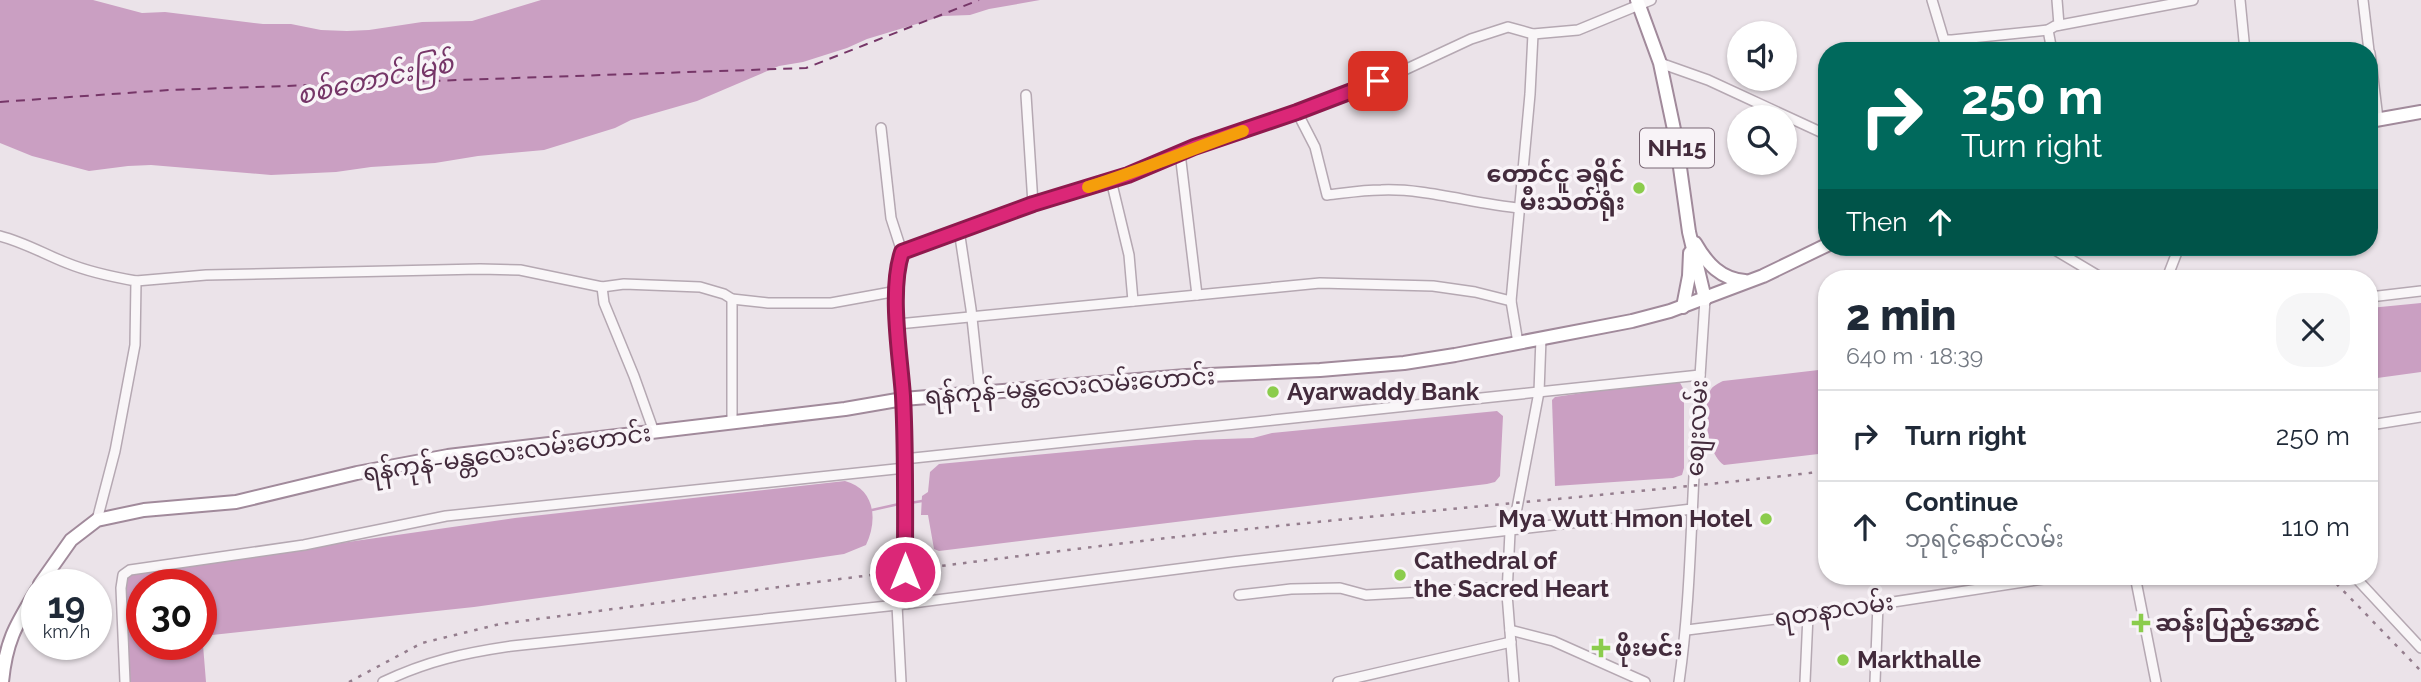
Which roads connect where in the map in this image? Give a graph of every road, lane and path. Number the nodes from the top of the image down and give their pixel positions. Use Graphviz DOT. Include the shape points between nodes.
graph roads {
  1 [pos="1932,0"];
  2 [pos="2057,0"];
  3 [pos="2193,0"];
  4 [pos="2241,0"];
  5 [pos="2363,0"];
  6 [pos="1642,2"];
  7 [pos="2059,25"];
  8 [pos="2048,30"];
  9 [pos="1533,34"];
  10 [pos="2050,42"];
  11 [pos="2244,42"];
  12 [pos="2368,42"];
  13 [pos="1660,63"];
  14 [pos="1026,95"];
  15 [pos="1297,112"];
  16 [pos="2421,112"];
  17 [pos="2378,119"];
  18 [pos="881,128"];
  19 [pos="1818,131"];
  20 [pos="1180,153"];
  21 [pos="1111,180"];
  22 [pos="1033,204"];
  23 [pos="1520,208"];
  24 [pos="959,230"];
  25 [pos="1689,232"];
  26 [pos="0,236"];
  27 [pos="1818,249"];
  28 [pos="902,252"];
  29 [pos="2065,256"];
  30 [pos="2089,270"];
  31 [pos="136,281"];
  32 [pos="1749,281"];
  33 [pos="602,287"];
  34 [pos="897,291"];
  35 [pos="2421,291"];
  36 [pos="1198,295"];
  37 [pos="2378,296"];
  38 [pos="732,299"];
  39 [pos="1705,299"];
  40 [pos="1132,301"];
  41 [pos="1511,301"];
  42 [pos="1683,307"];
  43 [pos="972,316"];
  44 [pos="898,324"];
  45 [pos="1541,338"];
  46 [pos="1518,343"];
  47 [pos="1700,375"];
  48 [pos="1539,392"];
  49 [pos="980,393"];
  50 [pos="903,399"];
  51 [pos="2421,417"];
  52 [pos="732,422"];
  53 [pos="2378,424"];
  54 [pos="654,432"];
  55 [pos="905,464"];
  56 [pos="1692,509"];
  57 [pos="97,520"];
  58 [pos="1510,532"];
  59 [pos="51,569"];
  60 [pos="2004,585"];
  61 [pos="2137,585"];
  62 [pos="2362,585"];
  63 [pos="1508,587"];
  64 [pos="1240,595"];
  65 [pos="907,604"];
  66 [pos="1878,604"];
  67 [pos="897,605"];
  68 [pos="1808,615"];
  69 [pos="21,618"];
  70 [pos="1510,630"];
  71 [pos="1686,631"];
  72 [pos="1511,642"];
  73 [pos="2421,648"];
  74 [pos="3,652"];
  75 [pos="1352,680"];
  76 [pos="2,682"];
  77 [pos="125,682"];
  78 [pos="383,682"];
  79 [pos="901,682"];
  80 [pos="1338,682"];
  81 [pos="1514,682"];
  82 [pos="1645,682"];
  83 [pos="1679,682"];
  84 [pos="1805,682"];
  85 [pos="1875,682"];
  86 [pos="2156,682"];
  1 -- 8 [label="street" via="1944,40"];
  2 -- 7 [label="street"];
  3 -- 7 [label="street"];
  4 -- 11 [label="street"];
  5 -- 12 [label="street"];
  6 -- 9 [label="street" via="1578,30"];
  6 -- 13 [label="highway, NH15"];
  7 -- 8 [label="street"];
  8 -- 10 [label="street"];
  9 -- 15 [label="street" via="1508,27 1471,39"];
  9 -- 23 [label="street"];
  13 -- 19 [label="street"];
  13 -- 25 [label="highway, NH15"];
  14 -- 22 [label="street"];
  15 -- 20 [label="street"];
  15 -- 23 [label="street" via="1315,147 1327,195 1382,190"];
  16 -- 17 [label="highway"];
  18 -- 28 [label="street" via="891,218"];
  20 -- 21 [label="street"];
  20 -- 36 [label="street"];
  21 -- 22 [label="street"];
  21 -- 40 [label="street" via="1129,255"];
  22 -- 24 [label="street"];
  23 -- 41 [label="street"];
  24 -- 28 [label="street"];
  24 -- 43 [label="street"];
  25 -- 32 [label="highway" via="1721,274"];
  25 -- 39 [label="highway, NH15"];
  25 -- 42 [label="highway"];
  26 -- 31 [label="street" via="67,264"];
  27 -- 32 [label="highway, ရန်ကုန်-မန္တလေးလမ်းဟောင်း"];
  28 -- 34 [label="street"];
  29 -- 30 [label="street"];
  31 -- 33 [label="street" via="206,275 480,269 520,270"];
  31 -- 57 [label="street" via="135,345"];
  32 -- 39 [label="highway, ရန်ကုန်-မန္တလေးလမ်းဟောင်း"];
  33 -- 38 [label="street" via="701,287"];
  33 -- 54 [label="street" via="604,303"];
  34 -- 38 [label="street" via="831,303"];
  34 -- 44 [label="street"];
  35 -- 37 [label="street"];
  36 -- 40 [label="street"];
  36 -- 41 [label="street" via="1332,283 1433,286"];
  38 -- 52 [label="street"];
  39 -- 42 [label="highway, ရန်ကုန်-မန္တလေးလမ်းဟောင်း"];
  39 -- 47 [label="street, စျေးလမ်း"];
  40 -- 43 [label="street"];
  41 -- 46 [label="street"];
  42 -- 45 [label="highway, ရန်ကုန်-မန္တလေးလမ်းဟောင်း"];
  43 -- 44 [label="street"];
  43 -- 49 [label="street"];
  44 -- 50 [label="street"];
  45 -- 46 [label="highway, ရန်ကုန်-မန္တလေးလမ်းဟောင်း"];
  45 -- 48 [label="street"];
  46 -- 49 [label="highway, ရန်ကုန်-မန္တလေးလမ်းဟောင်း" via="1404,363"];
  47 -- 48 [label="street"];
  47 -- 56 [label="street, စျေးလမ်း"];
  48 -- 55 [label="street"];
  48 -- 58 [label="street"];
  49 -- 50 [label="highway, ရန်ကုန်-မန္တလေးလမ်းဟောင်း"];
  50 -- 52 [label="highway, ရန်ကုန်-မန္တလေးလမ်းဟောင်း"];
  50 -- 55 [label="street"];
  51 -- 53 [label="street"];
  52 -- 54 [label="highway, ရန်ကုန်-မန္တလေးလမ်းဟောင်း"];
  54 -- 57 [label="highway, ရန်ကုန်-မန္တလေးလမ်းဟောင်း" via="449,456 357,472 236,502 144,510"];
  55 -- 65 [label="street"];
  55 -- 77 [label="street" via="446,516 304,545 130,570 123,575 121,588"];
  56 -- 58 [label="street"];
  56 -- 71 [label="street, စျေးလမ်း"];
  57 -- 59 [label="highway, ရန်ကုန်-မန္တလေးလမ်းဟောင်း" via="71,540"];
  58 -- 63 [label="street"];
  58 -- 65 [label="street"];
  60 -- 66 [label="street, ရတနာလမ်း"];
  61 -- 86 [label="street"];
  62 -- 73 [label="street"];
  63 -- 64 [label="street" via="1366,595 1340,588 1291,589"];
  63 -- 70 [label="street"];
  65 -- 67 [label="street"];
  66 -- 68 [label="street, ရတနာလမ်း"];
  66 -- 85 [label="street"];
  67 -- 78 [label="street" via="463,653"];
  67 -- 79 [label="street"];
  68 -- 71 [label="street, ရတနာလမ်း"];
  68 -- 84 [label="street"];
  69 -- 74 [label="highway"];
  70 -- 72 [label="street"];
  70 -- 82 [label="street" via="1553,641"];
  71 -- 83 [label="street, စျေးလမ်း"];
  72 -- 75 [label="street"];
  72 -- 81 [label="street"];
  74 -- 76 [label="highway"];
  75 -- 80 [label="street"];
}
